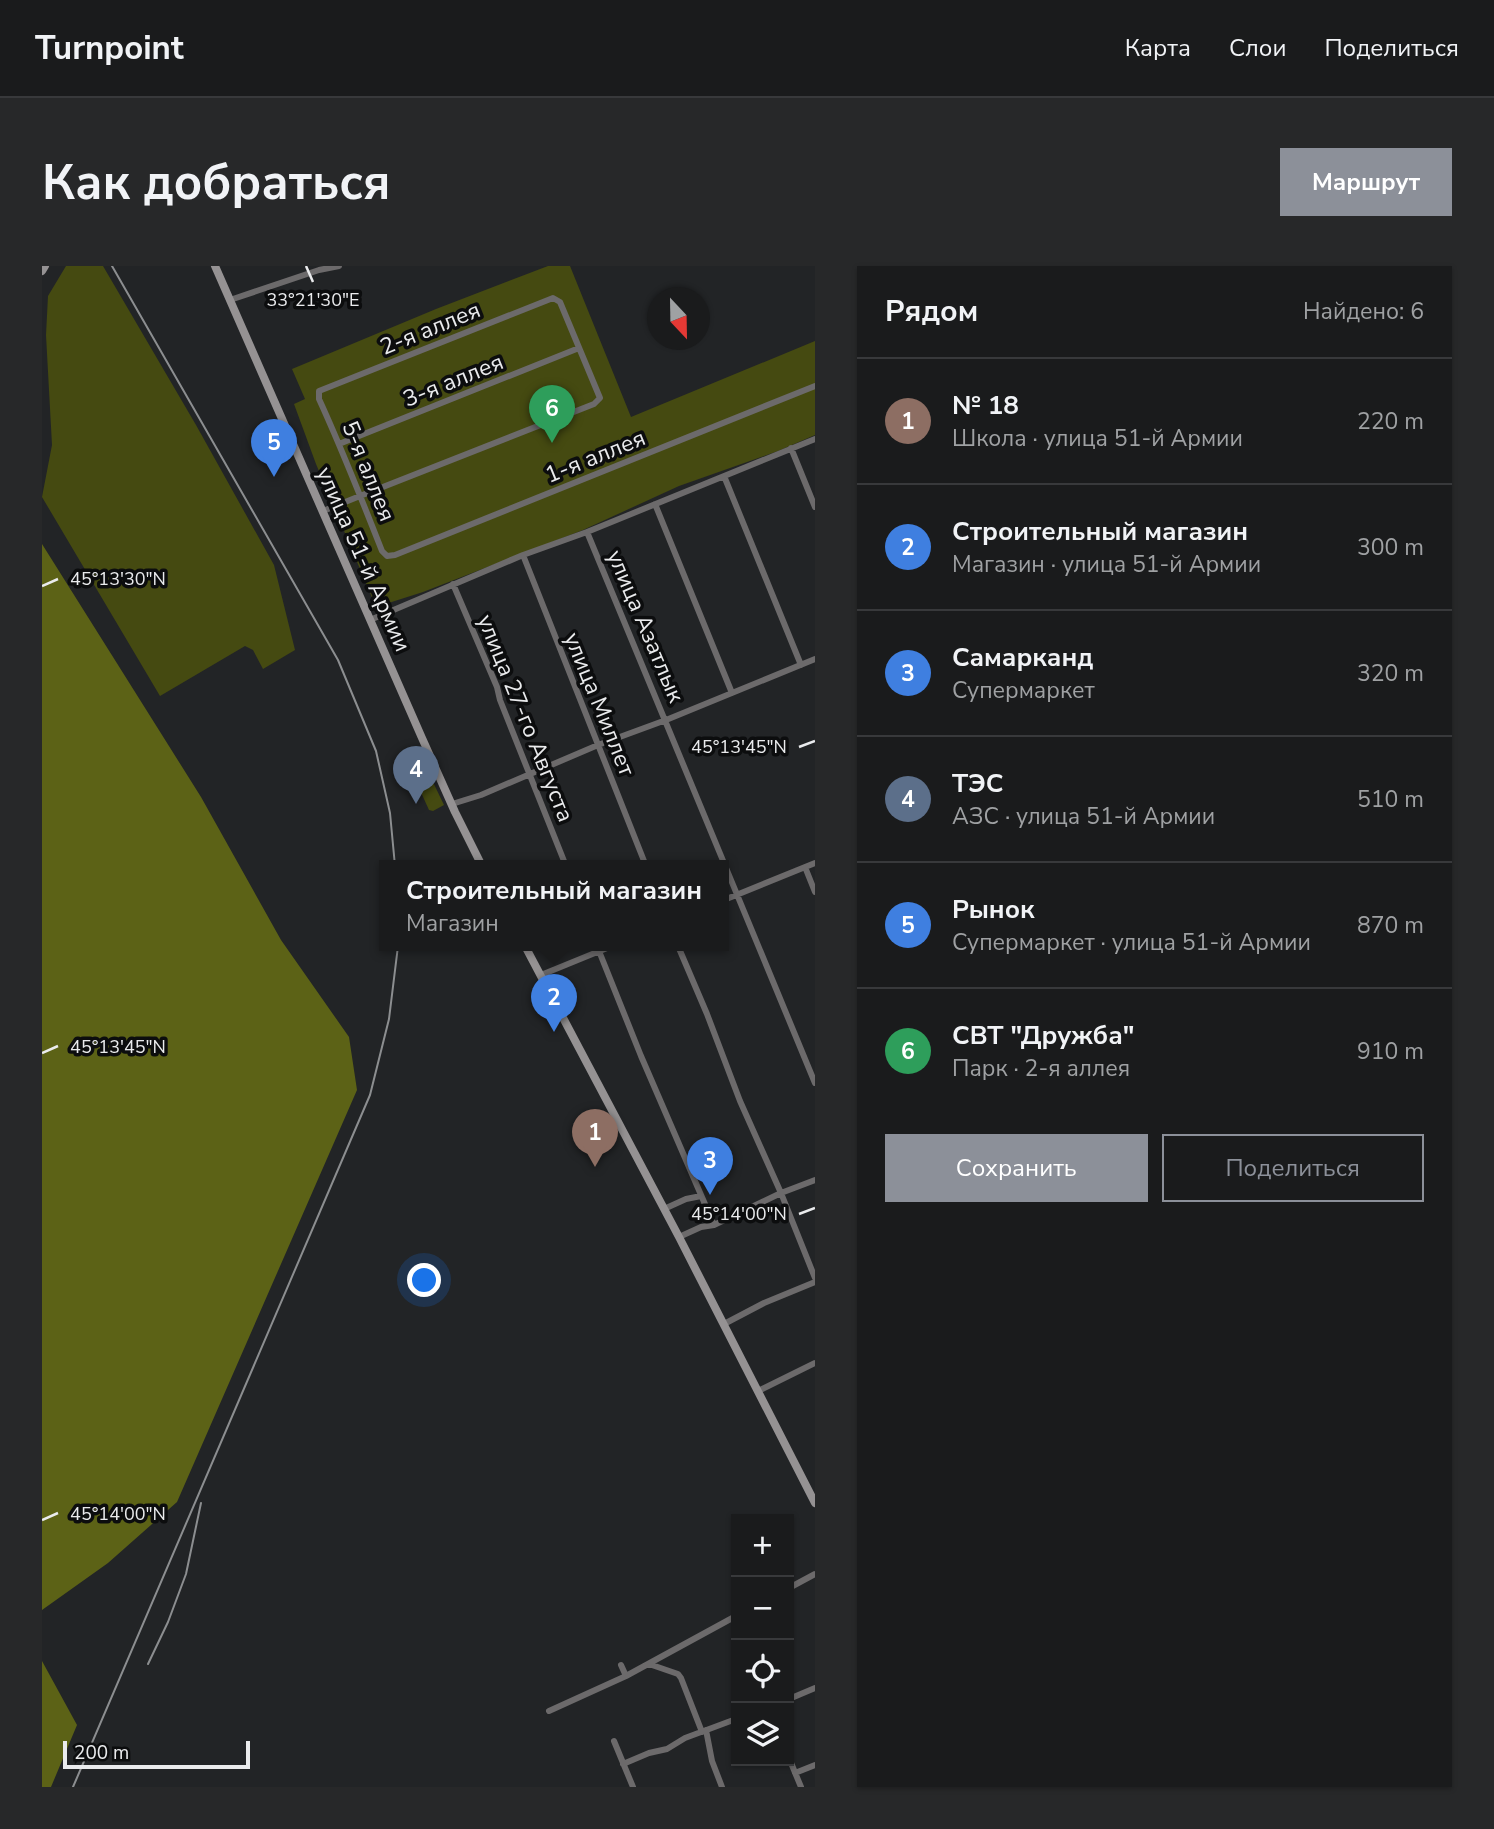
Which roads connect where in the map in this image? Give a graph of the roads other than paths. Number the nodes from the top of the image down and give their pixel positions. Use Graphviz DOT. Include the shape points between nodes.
graph roads {
  1 [pos="45,266"];
  2 [pos="215,266"];
  3 [pos="343,266"];
  4 [pos="42,271"];
  5 [pos="230,300"];
  6 [pos="579,348"];
  7 [pos="815,386"];
  8 [pos="319,399"];
  9 [pos="815,439"];
  10 [pos="340,444"];
  11 [pos="792,448"];
  12 [pos="724,476"];
  13 [pos="360,496"];
  14 [pos="655,504"];
  15 [pos="815,507"];
  16 [pos="323,511"];
  17 [pos="587,532"];
  18 [pos="523,555"];
  19 [pos="387,556"];
  20 [pos="453,584"];
  21 [pos="370,620"];
  22 [pos="815,659"];
  23 [pos="801,664"];
  24 [pos="732,693"];
  25 [pos="666,720"];
  26 [pos="597,745"];
  27 [pos="530,773"];
  28 [pos="452,804"];
  29 [pos="479,860"];
  30 [pos="564,860"];
  31 [pos="644,860"];
  32 [pos="722,860"];
  33 [pos="815,863"];
  34 [pos="805,867"];
  35 [pos="729,878"];
  36 [pos="815,892"];
  37 [pos="736,895"];
  38 [pos="729,898"];
  39 [pos="528,951"];
  40 [pos="594,951"];
  41 [pos="599,951"];
  42 [pos="680,951"];
  43 [pos="541,975"];
  44 [pos="815,1083"];
  45 [pos="815,1180"];
  46 [pos="781,1193"];
  47 [pos="701,1196"];
  48 [pos="664,1209"];
  49 [pos="714,1224"];
  50 [pos="679,1237"];
  51 [pos="815,1280"];
  52 [pos="724,1324"];
  53 [pos="815,1363"];
  54 [pos="758,1391"];
  55 [pos="815,1503"];
  56 [pos="815,1574"];
  57 [pos="794,1585"];
  58 [pos="731,1619"];
  59 [pos="649,1664"];
  60 [pos="621,1665"];
  61 [pos="626,1676"];
  62 [pos="815,1688"];
  63 [pos="794,1697"];
  64 [pos="549,1711"];
  65 [pos="731,1721"];
  66 [pos="704,1731"];
  67 [pos="614,1741"];
  68 [pos="623,1763"];
  69 [pos="815,1765"];
  70 [pos="792,1766"];
  71 [pos="795,1773"];
  72 [pos="633,1787"];
  73 [pos="722,1787"];
  74 [pos="801,1787"];
  1 -- 4 [label="main road"];
  2 -- 5 [label="main road, улица 51-й Армии"];
  3 -- 5 [label="street"];
  5 -- 16 [label="main road, улица 51-й Армии"];
  6 -- 8 [label="street, 2-я аллея" via="560,302 553,298 319,391"];
  6 -- 10 [label="street, 3-я аллея"];
  6 -- 13 [label="street" via="600,398 594,404"];
  7 -- 19 [label="street, 1-я аллея"];
  8 -- 10 [label="street, 5-я аллея"];
  9 -- 11 [label="street"];
  10 -- 13 [label="street, 5-я аллея"];
  11 -- 12 [label="street"];
  11 -- 15 [label="street"];
  12 -- 14 [label="street"];
  12 -- 23 [label="street"];
  13 -- 16 [label="street"];
  13 -- 19 [label="street, 5-я аллея"];
  14 -- 17 [label="street"];
  14 -- 24 [label="street"];
  16 -- 21 [label="main road, улица 51-й Армии"];
  17 -- 18 [label="street"];
  17 -- 25 [label="street, улица Азатлык"];
  18 -- 20 [label="street"];
  18 -- 26 [label="street, улица Миллет"];
  20 -- 21 [label="street"];
  20 -- 27 [label="street, улица 27-го Августа"];
  21 -- 28 [label="main road, улица 51-й Армии"];
  22 -- 23 [label="street"];
  23 -- 24 [label="street"];
  24 -- 25 [label="street"];
  25 -- 26 [label="street"];
  25 -- 32 [label="street, улица Азатлык"];
  26 -- 27 [label="street"];
  26 -- 31 [label="street, улица Миллет"];
  27 -- 28 [label="street"];
  27 -- 30 [label="street, улица 27-го Августа"];
  28 -- 29 [label="main road, улица 51-й Армии"];
  33 -- 34 [label="street"];
  34 -- 36 [label="street"];
  34 -- 37 [label="street"];
  35 -- 37 [label="street, улица Азатлык"];
  37 -- 38 [label="street"];
  37 -- 44 [label="street, улица Азатлык"];
  39 -- 43 [label="main road"];
  40 -- 43 [label="street"];
  41 -- 47 [label="street"];
  42 -- 46 [label="street"];
  43 -- 48 [label="main road"];
  45 -- 46 [label="street"];
  46 -- 49 [label="street"];
  46 -- 51 [label="street"];
  47 -- 48 [label="street"];
  47 -- 49 [label="street"];
  48 -- 50 [label="main road"];
  49 -- 50 [label="street"];
  50 -- 52 [label="main road"];
  51 -- 52 [label="street"];
  52 -- 54 [label="main road"];
  53 -- 54 [label="street"];
  54 -- 55 [label="main road"];
  56 -- 57 [label="street"];
  58 -- 59 [label="street"];
  59 -- 61 [label="street"];
  59 -- 66 [label="street" via="678,1674"];
  60 -- 61 [label="street"];
  61 -- 64 [label="street"];
  62 -- 63 [label="street"];
  65 -- 66 [label="street"];
  66 -- 68 [label="street"];
  66 -- 73 [label="street"];
  67 -- 68 [label="street"];
  68 -- 72 [label="street"];
  69 -- 71 [label="street"];
  70 -- 71 [label="street"];
  71 -- 74 [label="street"];
}
